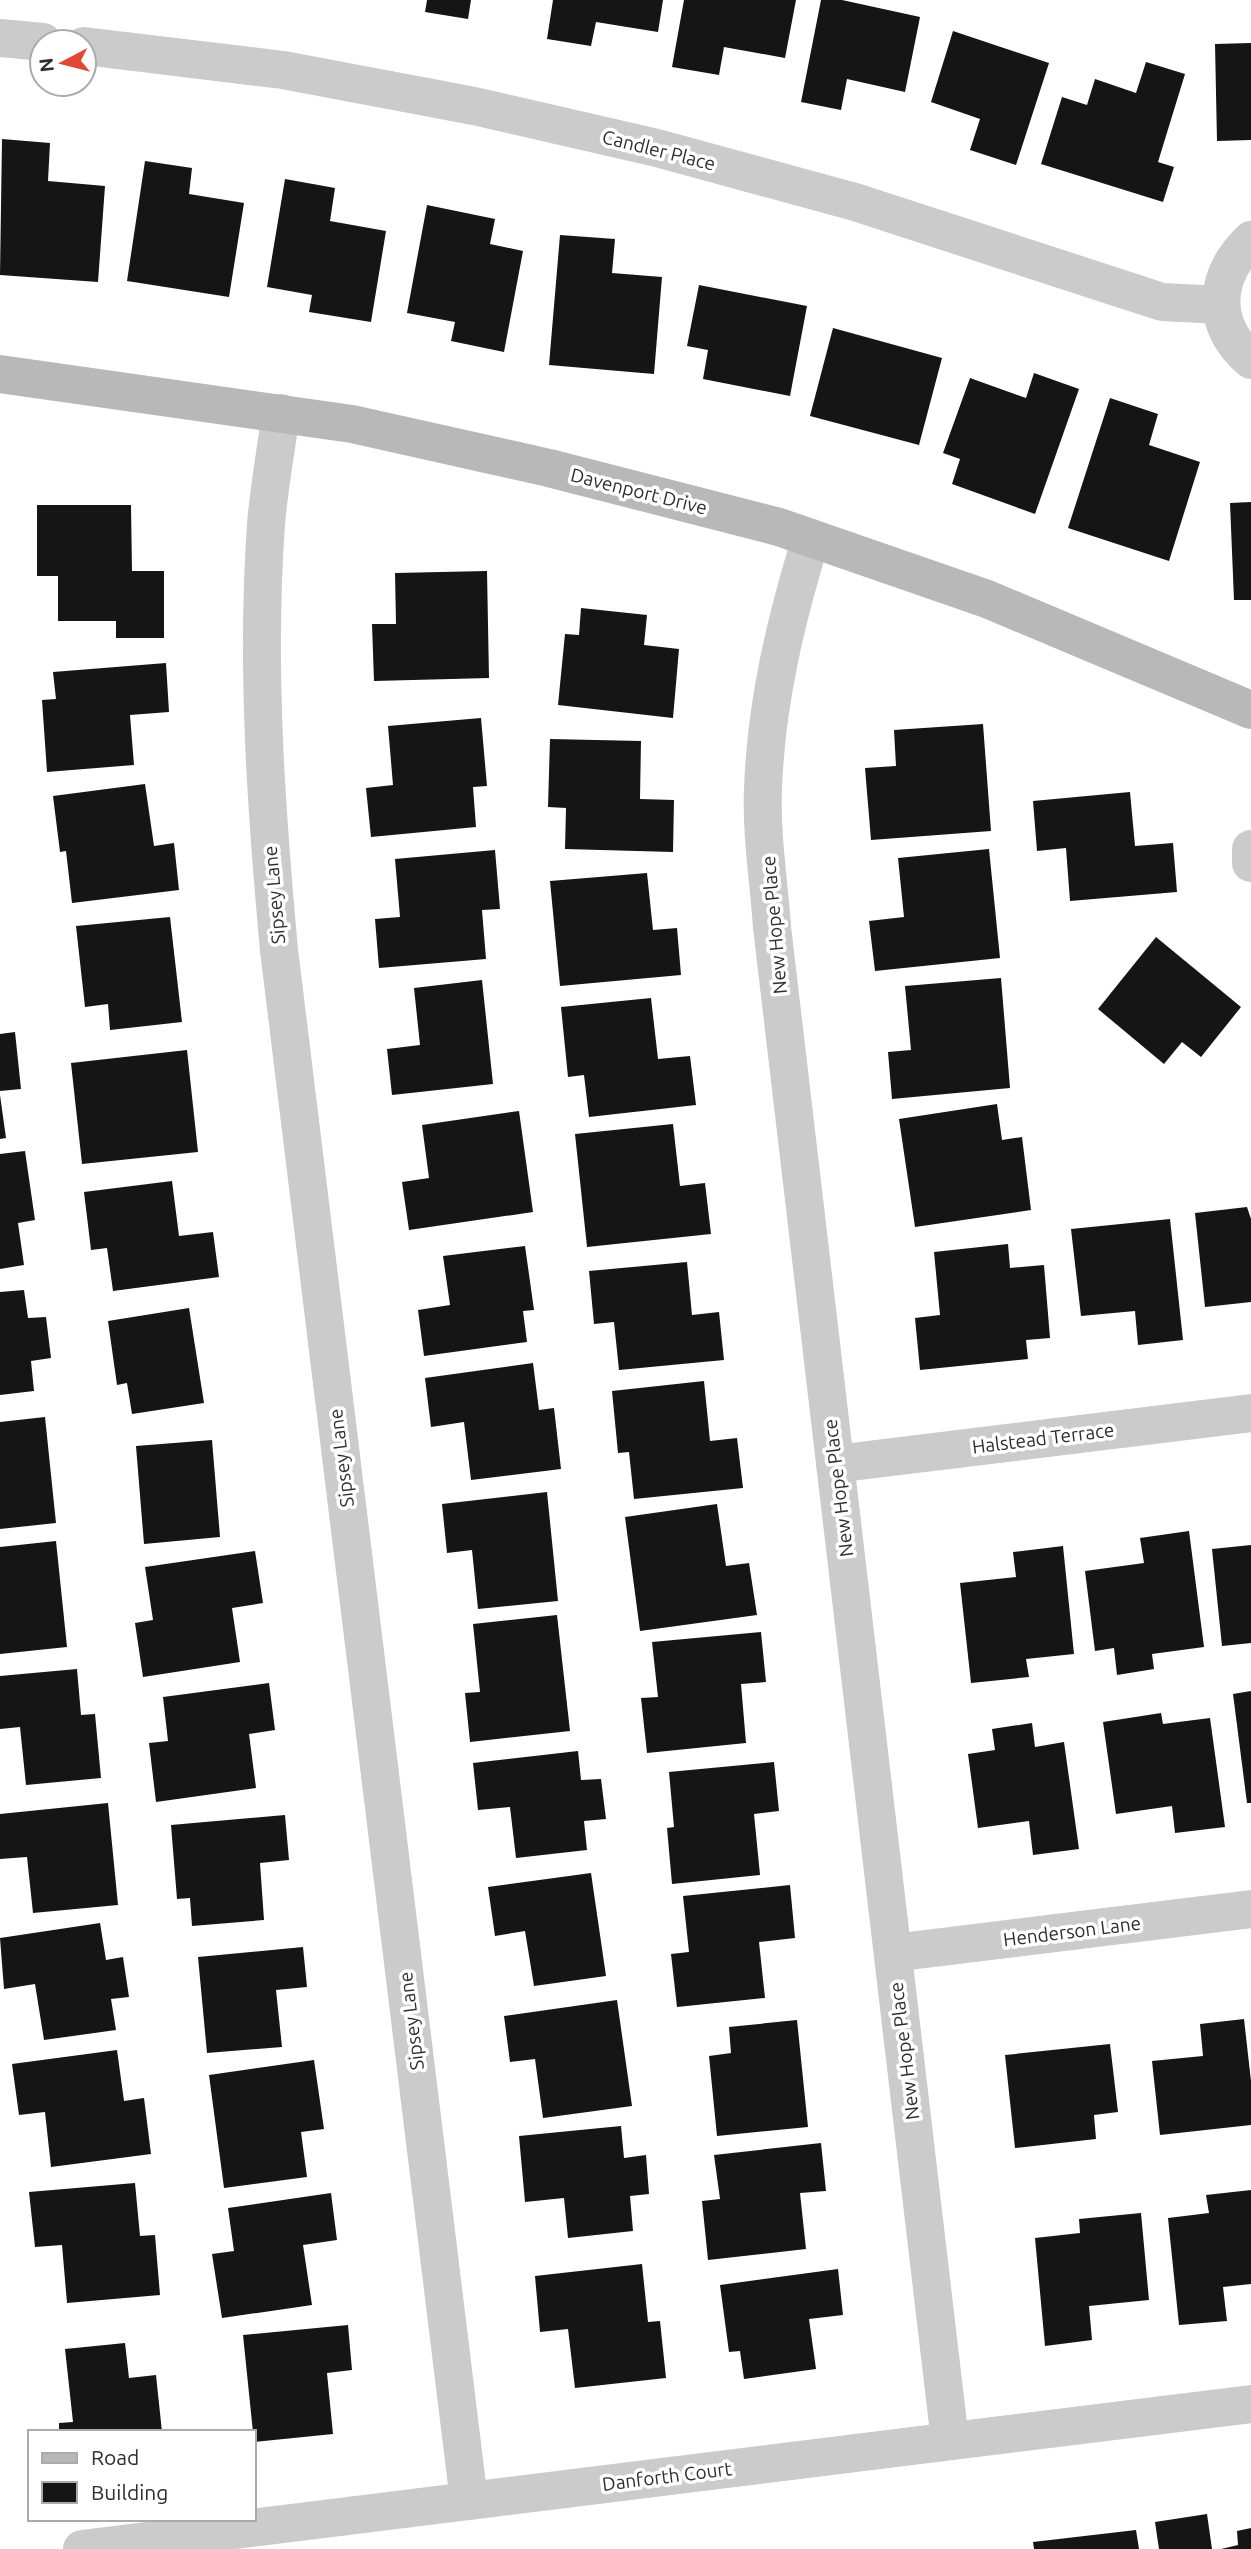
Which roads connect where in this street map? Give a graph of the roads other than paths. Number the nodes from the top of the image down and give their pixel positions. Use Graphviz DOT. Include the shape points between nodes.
graph roads {
  1 [pos="0,38"];
  2 [pos="28,41"];
  3 [pos="98,48"];
  4 [pos="1251,240"];
  5 [pos="1221,305"];
  6 [pos="1251,360"];
  7 [pos="0,374"];
  8 [pos="281,413"];
  9 [pos="811,538"];
  10 [pos="1251,710"];
  11 [pos="1251,849"];
  12 [pos="1251,863"];
  13 [pos="1251,1413"];
  14 [pos="835,1464"];
  15 [pos="1251,1909"];
  16 [pos="893,1953"];
  17 [pos="1251,2404"];
  18 [pos="950,2441"];
  19 [pos="470,2501"];
  20 [pos="82,2549"];
  1 -- 2 [label="street"];
  3 -- 5 [label="street, Candler Place" via="283,70 487,109 657,148 855,202 1162,302"];
  4 -- 5 [label="street" via="1234,256 1223,280"];
  5 -- 6 [label="street" via="1226,329"];
  7 -- 8 [label="street, Davenport Drive"];
  8 -- 9 [label="street, Davenport Drive" via="549,468"];
  8 -- 19 [label="street, Sipsey Lane" via="266,522 262,610 268,825 279,950"];
  9 -- 10 [label="street, Davenport Drive" via="987,599"];
  9 -- 14 [label="street, New Hope Place" via="772,688 762,790 772,927"];
  11 -- 12 [label="street"];
  13 -- 14 [label="street, Halstead Terrace"];
  14 -- 16 [label="street, New Hope Place"];
  15 -- 16 [label="street, Henderson Lane"];
  16 -- 18 [label="street, New Hope Place"];
  17 -- 18 [label="street, Danforth Court"];
  18 -- 19 [label="street, Danforth Court"];
  19 -- 20 [label="street, Danforth Court"];
}
